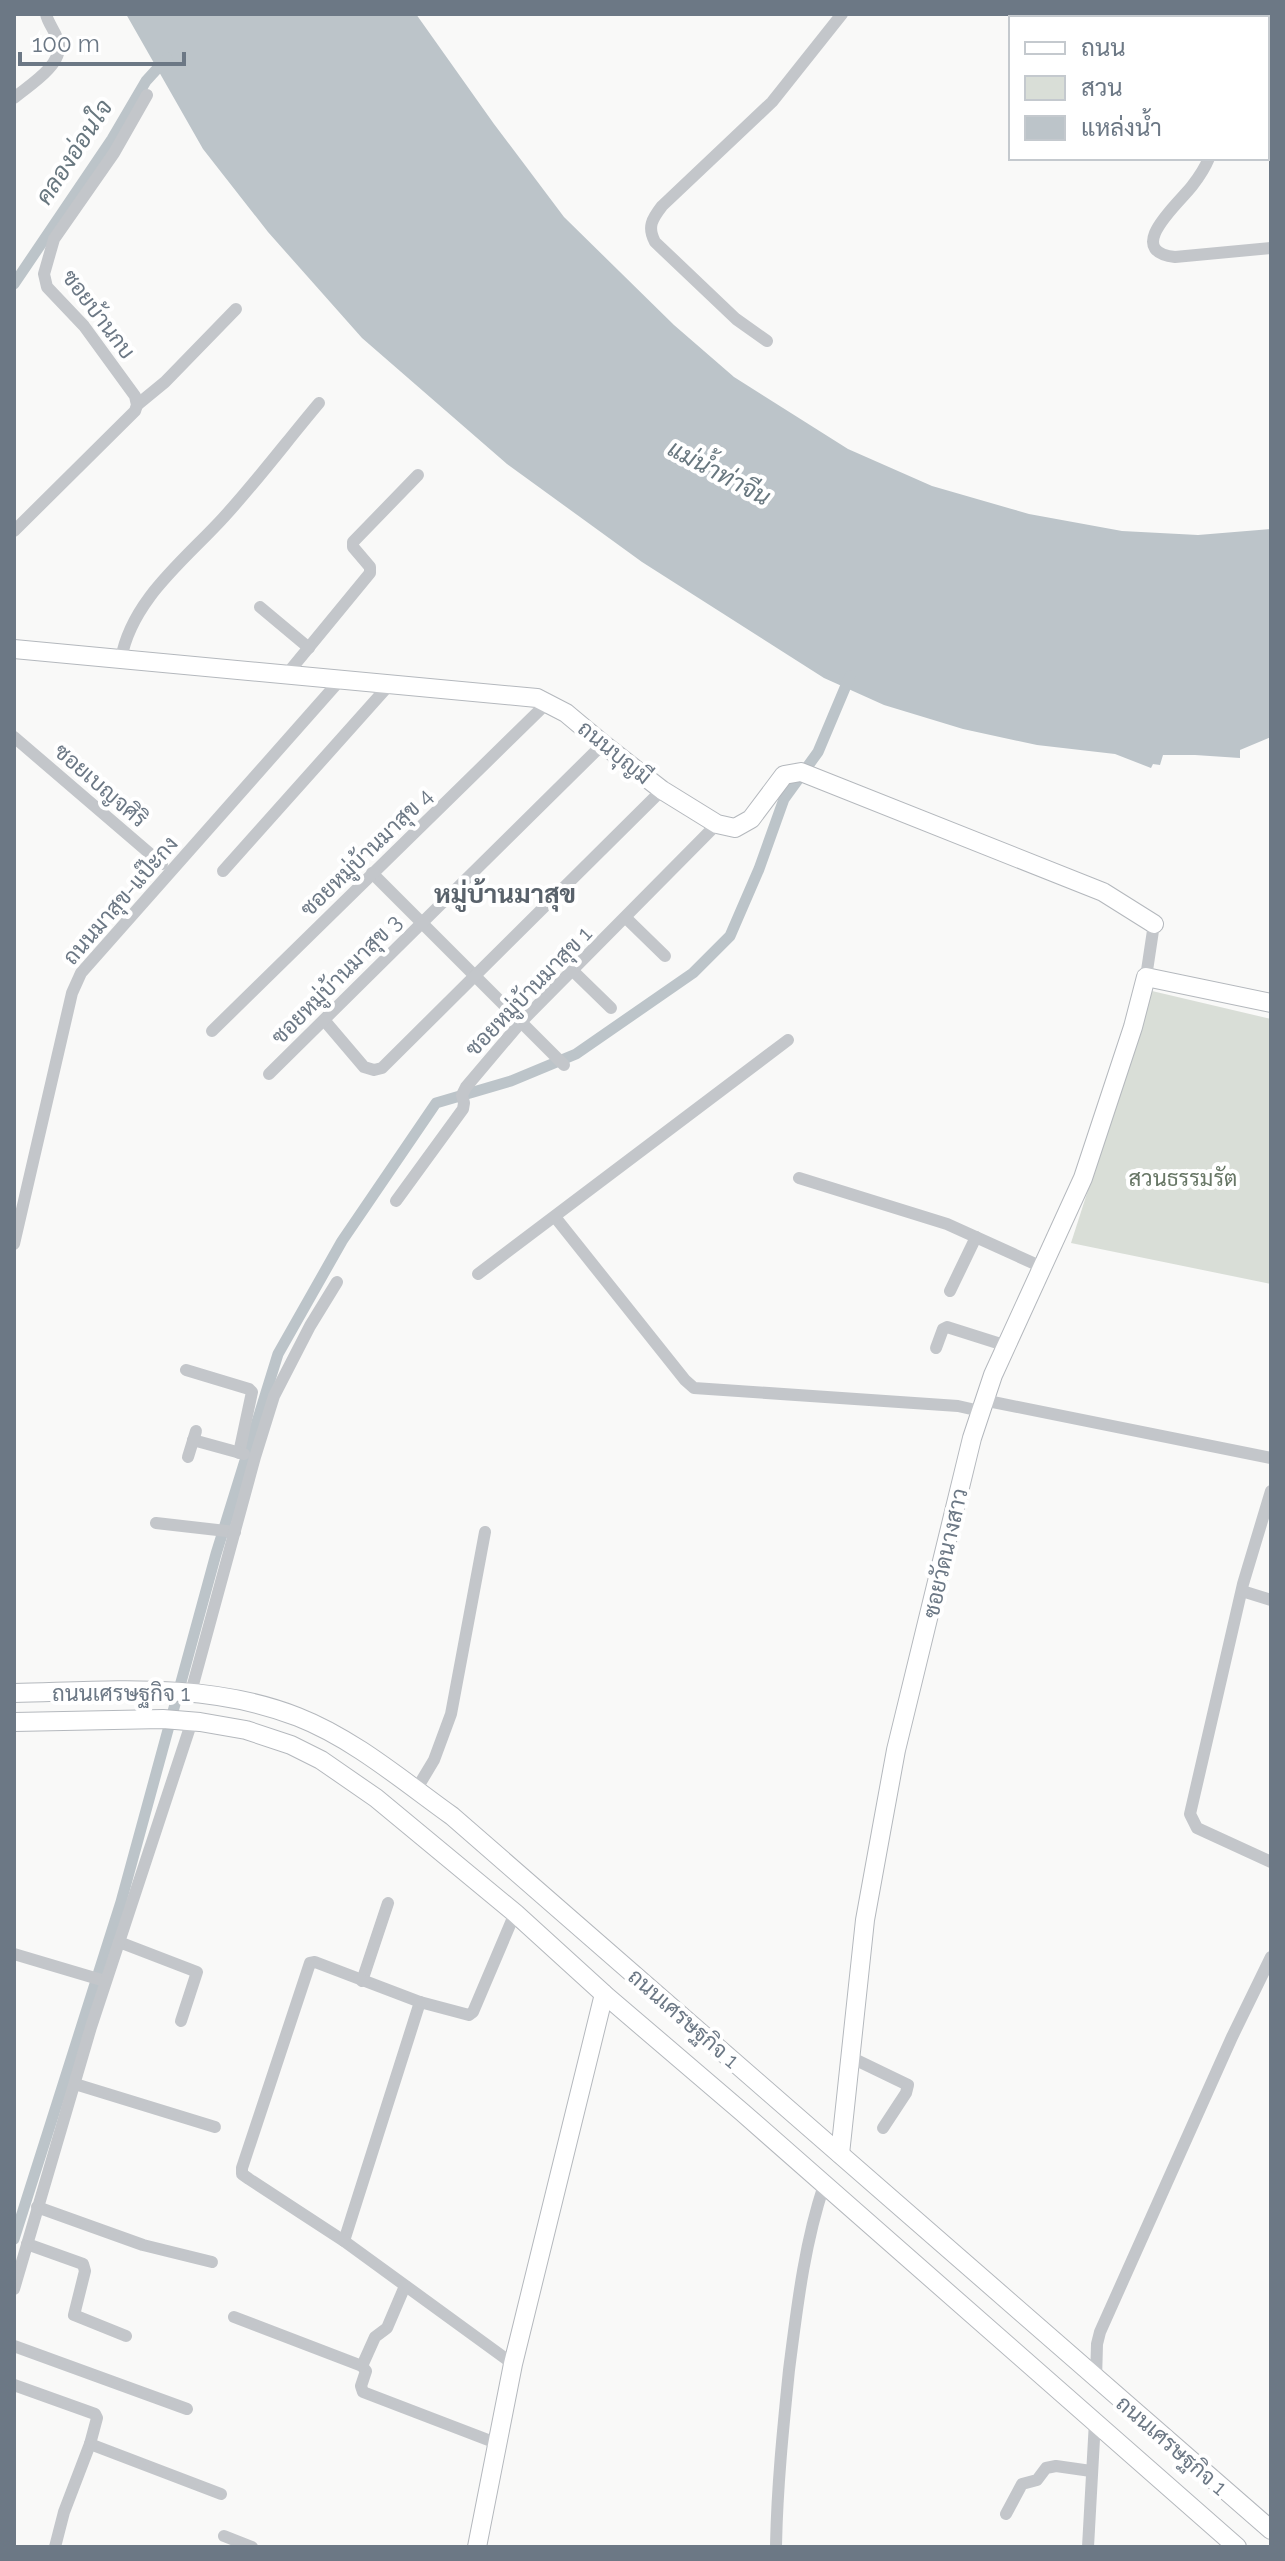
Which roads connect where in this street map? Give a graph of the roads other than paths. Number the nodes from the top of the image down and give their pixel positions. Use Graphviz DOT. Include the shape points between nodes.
graph roads {
  1 [pos="46,14"];
  2 [pos="842,14"];
  3 [pos="147,95"];
  4 [pos="14,98"];
  5 [pos="1208,160"];
  6 [pos="1271,248"];
  7 [pos="236,309"];
  8 [pos="767,341"];
  9 [pos="319,403"];
  10 [pos="137,405"];
  11 [pos="418,475"];
  12 [pos="14,531"];
  13 [pos="260,607"];
  14 [pos="309,648"];
  15 [pos="14,649"];
  16 [pos="121,659"];
  17 [pos="287,674"];
  18 [pos="341,679"];
  19 [pos="390,684"];
  20 [pos="548,702"];
  21 [pos="14,737"];
  22 [pos="603,744"];
  23 [pos="662,790"];
  24 [pos="717,824"];
  25 [pos="162,864"];
  26 [pos="223,871"];
  27 [pos="372,873"];
  28 [pos="626,918"];
  29 [pos="422,923"];
  30 [pos="1154,924"];
  31 [pos="665,956"];
  32 [pos="573,971"];
  33 [pos="473,975"];
  34 [pos="1146,977"];
  35 [pos="1271,1003"];
  36 [pos="611,1008"];
  37 [pos="324,1020"];
  38 [pos="521,1022"];
  39 [pos="212,1031"];
  40 [pos="788,1040"];
  41 [pos="564,1065"];
  42 [pos="269,1074"];
  43 [pos="799,1178"];
  44 [pos="396,1201"];
  45 [pos="555,1217"];
  46 [pos="976,1237"];
  47 [pos="14,1244"];
  48 [pos="1044,1268"];
  49 [pos="478,1274"];
  50 [pos="337,1282"];
  51 [pos="950,1291"];
  52 [pos="1007,1346"];
  53 [pos="936,1348"];
  54 [pos="186,1370"];
  55 [pos="982,1406"];
  56 [pos="239,1453"];
  57 [pos="188,1457"];
  58 [pos="255,1457"];
  59 [pos="1271,1458"];
  60 [pos="1271,1491"];
  61 [pos="156,1523"];
  62 [pos="235,1532"];
  63 [pos="485,1532"];
  64 [pos="1242,1591"];
  65 [pos="1271,1600"];
  66 [pos="14,1691"];
  67 [pos="191,1692"];
  68 [pos="163,1719"];
  69 [pos="192,1721"];
  70 [pos="14,1722"];
  71 [pos="14,1729"];
  72 [pos="416,1790"];
  73 [pos="1271,1862"];
  74 [pos="388,1903"];
  75 [pos="515,1913"];
  76 [pos="119,1942"];
  77 [pos="14,1954"];
  78 [pos="1271,1957"];
  79 [pos="105,1981"];
  80 [pos="362,1981"];
  81 [pos="604,1994"];
  82 [pos="420,2002"];
  83 [pos="181,2021"];
  84 [pos="701,2033"];
  85 [pos="850,2057"];
  86 [pos="679,2059"];
  87 [pos="75,2084"];
  88 [pos="215,2127"];
  89 [pos="883,2128"];
  90 [pos="840,2154"];
  91 [pos="824,2185"];
  92 [pos="37,2207"];
  93 [pos="344,2241"];
  94 [pos="27,2244"];
  95 [pos="212,2262"];
  96 [pos="405,2286"];
  97 [pos="14,2289"];
  98 [pos="234,2317"];
  99 [pos="126,2336"];
  100 [pos="14,2346"];
  101 [pos="513,2364"];
  102 [pos="362,2366"];
  103 [pos="1096,2380"];
  104 [pos="14,2385"];
  105 [pos="187,2409"];
  106 [pos="1095,2421"];
  107 [pos="496,2443"];
  108 [pos="90,2444"];
  109 [pos="1091,2471"];
  110 [pos="221,2494"];
  111 [pos="1006,2514"];
  112 [pos="1271,2530"];
  113 [pos="224,2536"];
  114 [pos="55,2547"];
  115 [pos="252,2547"];
  116 [pos="477,2547"];
  117 [pos="776,2547"];
  118 [pos="1088,2547"];
  119 [pos="1237,2547"];
  1 -- 4 [label="street" via="58,53"];
  2 -- 8 [label="street" via="772,102 662,206 650,227 655,242 736,319"];
  3 -- 10 [label="street, ซอยบ้านกบ" via="54,239 44,274 47,287 84,326"];
  5 -- 6 [label="street" via="1158,223 1154,234 1159,252 1175,257"];
  7 -- 10 [label="street"];
  9 -- 16 [label="street" via="158,587 130,625"];
  10 -- 12 [label="street"];
  11 -- 14 [label="street" via="353,542 370,573"];
  13 -- 14 [label="street"];
  14 -- 17 [label="street"];
  15 -- 16 [label="main road, ถนนบุญมี"];
  16 -- 17 [label="main road, ถนนบุญมี"];
  17 -- 18 [label="main road, ถนนบุญมี"];
  18 -- 19 [label="main road, ถนนบุญมี"];
  18 -- 47 [label="street, ถนนมาสุข-แป๊ะกง" via="75,983"];
  19 -- 20 [label="main road, ถนนบุญมี" via="524,695"];
  19 -- 26 [label="street"];
  20 -- 22 [label="main road, ถนนบุญมี"];
  20 -- 27 [label="street, ซอยหมู่บ้านมาสุข 4"];
  21 -- 25 [label="street, ซอยเบญจศิริ"];
  22 -- 23 [label="main road, ถนนบุญมี"];
  22 -- 29 [label="street, ซอยหมู่บ้านมาสุข 3"];
  23 -- 24 [label="main road, ถนนบุญมี"];
  23 -- 33 [label="street"];
  24 -- 28 [label="street, ซอยหมู่บ้านมาสุข 1"];
  24 -- 30 [label="main road" via="744,825 784,775 806,773 1103,892"];
  27 -- 29 [label="street"];
  27 -- 39 [label="street, ซอยหมู่บ้านมาสุข 4"];
  28 -- 31 [label="street"];
  28 -- 32 [label="street, ซอยหมู่บ้านมาสุข 1"];
  29 -- 33 [label="street"];
  29 -- 37 [label="street, ซอยหมู่บ้านมาสุข 3"];
  30 -- 34 [label="street"];
  32 -- 36 [label="street"];
  32 -- 38 [label="street, ซอยหมู่บ้านมาสุข 1"];
  33 -- 37 [label="street" via="391,1060 374,1070 364,1067"];
  33 -- 38 [label="street"];
  34 -- 35 [label="main road"];
  34 -- 48 [label="main road, ซอยวัดนางสาว" via="1083,1178"];
  37 -- 42 [label="street, ซอยหมู่บ้านมาสุข 3"];
  38 -- 41 [label="street"];
  38 -- 44 [label="street, ซอยหมู่บ้านมาสุข 1" via="462,1091 463,1109"];
  40 -- 45 [label="street"];
  43 -- 46 [label="street"];
  45 -- 49 [label="street"];
  45 -- 55 [label="street" via="694,1388"];
  46 -- 48 [label="street"];
  46 -- 51 [label="street"];
  48 -- 52 [label="main road, ซอยวัดนางสาว"];
  50 -- 58 [label="street" via="274,1396"];
  52 -- 53 [label="street" via="947,1327"];
  52 -- 55 [label="main road, ซอยวัดนางสาว"];
  54 -- 56 [label="street" via="252,1392"];
  55 -- 59 [label="street"];
  55 -- 85 [label="main road, ซอยวัดนางสาว" via="896,1750 865,1920"];
  56 -- 57 [label="street" via="195,1436"];
  56 -- 58 [label="street"];
  58 -- 62 [label="street"];
  60 -- 64 [label="street"];
  61 -- 62 [label="street"];
  62 -- 67 [label="street"];
  63 -- 72 [label="street" via="451,1714"];
  64 -- 65 [label="street"];
  64 -- 73 [label="street" via="1190,1814 1197,1828"];
  66 -- 67 [label="main road, ถนนเศรษฐกิจ 1"];
  67 -- 72 [label="main road, ถนนเศรษฐกิจ 1" via="299,1717"];
  68 -- 69 [label="main road, ถนนเศรษฐกิจ 1"];
  68 -- 70 [label="main road, ถนนเศรษฐกิจ 1"];
  68 -- 71 [label="main road"];
  69 -- 75 [label="main road, ถนนเศรษฐกิจ 1" via="246,1730 321,1760 376,1798"];
  69 -- 76 [label="street"];
  72 -- 84 [label="main road, ถนนเศรษฐกิจ 1"];
  74 -- 80 [label="street"];
  75 -- 81 [label="main road, ถนนเศรษฐกิจ 1"];
  75 -- 82 [label="street" via="473,2012 463,2015"];
  76 -- 79 [label="street"];
  76 -- 83 [label="street" via="197,1972"];
  77 -- 79 [label="street"];
  78 -- 103 [label="street" via="1100,2332"];
  79 -- 87 [label="street"];
  80 -- 82 [label="street"];
  80 -- 93 [label="street" via="310,1963 242,2168 242,2174"];
  81 -- 86 [label="main road, ถนนเศรษฐกิจ 1"];
  81 -- 101 [label="main road"];
  82 -- 93 [label="street"];
  84 -- 86 [label="main road"];
  84 -- 90 [label="main road, ถนนเศรษฐกิจ 1"];
  85 -- 89 [label="street" via="908,2085"];
  85 -- 90 [label="main road, ซอยวัดนางสาว"];
  86 -- 91 [label="main road, ถนนเศรษฐกิจ 1"];
  87 -- 88 [label="street"];
  87 -- 92 [label="street"];
  90 -- 103 [label="main road, ถนนเศรษฐกิจ 1"];
  91 -- 106 [label="main road, ถนนเศรษฐกิจ 1"];
  91 -- 117 [label="street" via="796,2310"];
  92 -- 94 [label="street"];
  92 -- 95 [label="street" via="143,2245"];
  93 -- 96 [label="street"];
  94 -- 97 [label="street"];
  94 -- 99 [label="street" via="85,2266 74,2315"];
  96 -- 101 [label="street"];
  96 -- 102 [label="street" via="387,2328 375,2337"];
  98 -- 102 [label="street"];
  100 -- 105 [label="street"];
  101 -- 107 [label="main road"];
  102 -- 107 [label="street" via="363,2392"];
  103 -- 112 [label="main road, ถนนเศรษฐกิจ 1"];
  104 -- 108 [label="street" via="95,2414"];
  106 -- 109 [label="street"];
  106 -- 119 [label="main road, ถนนเศรษฐกิจ 1"];
  107 -- 116 [label="main road"];
  108 -- 110 [label="street"];
  108 -- 114 [label="street"];
  109 -- 111 [label="street" via="1046,2468 1037,2480 1022,2484"];
  109 -- 118 [label="street"];
  113 -- 115 [label="street"];
}
